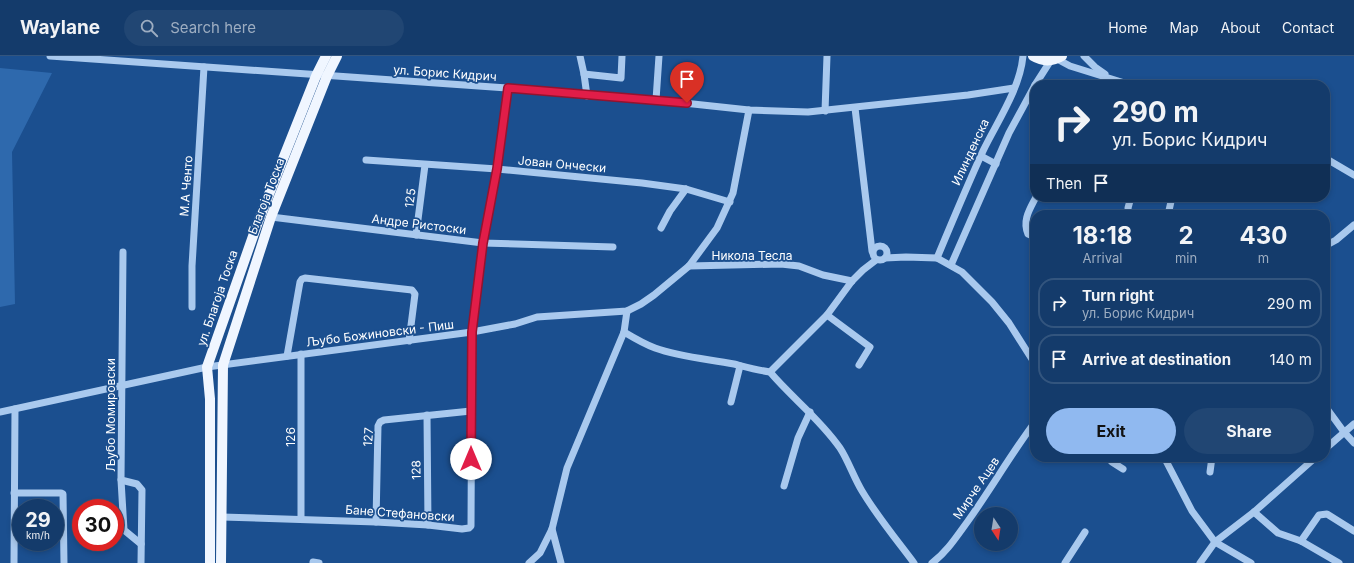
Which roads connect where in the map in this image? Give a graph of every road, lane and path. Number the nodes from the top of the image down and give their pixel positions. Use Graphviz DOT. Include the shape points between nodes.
graph roads {
  1 [pos="50,56"];
  2 [pos="326,56"];
  3 [pos="336,56"];
  4 [pos="580,56"];
  5 [pos="622,56"];
  6 [pos="659,56"];
  7 [pos="827,56"];
  8 [pos="1023,56"];
  9 [pos="1033,56"];
  10 [pos="1084,56"];
  11 [pos="1057,58"];
  12 [pos="145,59"];
  13 [pos="204,67"];
  14 [pos="584,74"];
  15 [pos="316,76"];
  16 [pos="327,76"];
  17 [pos="1112,79"];
  18 [pos="1039,80"];
  19 [pos="1115,80"];
  20 [pos="508,88"];
  21 [pos="1014,88"];
  22 [pos="1030,94"];
  23 [pos="587,96"];
  24 [pos="656,100"];
  25 [pos="855,108"];
  26 [pos="749,110"];
  27 [pos="825,111"];
  28 [pos="981,156"];
  29 [pos="366,160"];
  30 [pos="1330,161"];
  31 [pos="996,164"];
  32 [pos="425,165"];
  33 [pos="497,169"];
  34 [pos="1354,176"];
  35 [pos="686,190"];
  36 [pos="730,202"];
  37 [pos="1030,211"];
  38 [pos="270,217"];
  39 [pos="1354,225"];
  40 [pos="661,228"];
  41 [pos="871,230"];
  42 [pos="416,235"];
  43 [pos="1030,235"];
  44 [pos="483,243"];
  45 [pos="1330,243"];
  46 [pos="613,247"];
  47 [pos="885,248"];
  48 [pos="872,251"];
  49 [pos="123,252"];
  50 [pos="906,257"];
  51 [pos="885,258"];
  52 [pos="937,258"];
  53 [pos="876,260"];
  54 [pos="689,266"];
  55 [pos="951,266"];
  56 [pos="852,281"];
  57 [pos="192,308"];
  58 [pos="627,311"];
  59 [pos="827,315"];
  60 [pos="472,332"];
  61 [pos="624,332"];
  62 [pos="409,340"];
  63 [pos="301,354"];
  64 [pos="286,356"];
  65 [pos="1030,356"];
  66 [pos="223,365"];
  67 [pos="859,365"];
  68 [pos="740,366"];
  69 [pos="207,367"];
  70 [pos="770,372"];
  71 [pos="122,385"];
  72 [pos="731,402"];
  73 [pos="15,409"];
  74 [pos="471,411"];
  75 [pos="0,412"];
  76 [pos="810,412"];
  77 [pos="1330,413"];
  78 [pos="427,415"];
  79 [pos="1354,424"];
  80 [pos="1030,429"];
  81 [pos="1344,432"];
  82 [pos="1354,443"];
  83 [pos="1330,445"];
  84 [pos="1112,462"];
  85 [pos="1167,462"];
  86 [pos="1211,462"];
  87 [pos="1310,462"];
  88 [pos="1124,468"];
  89 [pos="1210,472"];
  90 [pos="121,480"];
  91 [pos="784,486"];
  92 [pos="14,493"];
  93 [pos="1254,512"];
  94 [pos="222,517"];
  95 [pos="301,519"];
  96 [pos="376,522"];
  97 [pos="428,525"];
  98 [pos="552,529"];
  99 [pos="1354,531"];
  100 [pos="1085,532"];
  101 [pos="1301,541"];
  102 [pos="1216,542"];
  103 [pos="141,544"];
  104 [pos="14,563"];
  105 [pos="64,563"];
  106 [pos="141,563"];
  107 [pos="210,563"];
  108 [pos="221,563"];
  109 [pos="529,563"];
  110 [pos="561,563"];
  111 [pos="914,563"];
  112 [pos="932,563"];
  113 [pos="1065,563"];
  114 [pos="1200,563"];
  115 [pos="1251,563"];
  116 [pos="1339,563"];
  1 -- 12 [label="street, ул. Борис Кидрич"];
  2 -- 15 [label="main road, ул. Благоја Тоска"];
  3 -- 16 [label="main road, Благоја Тоска"];
  4 -- 14 [label="street"];
  5 -- 14 [label="street" via="621,78"];
  6 -- 24 [label="street"];
  7 -- 27 [label="street"];
  8 -- 21 [label="street, Илинденска" via="1022,67"];
  9 -- 11 [label="main road" via="1044,60"];
  10 -- 17 [label="street"];
  11 -- 17 [label="street" via="1070,66"];
  11 -- 18 [label="street"];
  12 -- 13 [label="street, ул. Борис Кидрич"];
  13 -- 15 [label="street, ул. Борис Кидрич"];
  13 -- 57 [label="street, М.А Ченто" via="192,266"];
  14 -- 23 [label="street"];
  15 -- 16 [label="street, ул. Борис Кидрич"];
  15 -- 69 [label="main road, ул. Благоја Тоска" via="258,222"];
  16 -- 20 [label="street, ул. Борис Кидрич"];
  16 -- 38 [label="main road, Благоја Тоска"];
  17 -- 19 [label="street"];
  20 -- 23 [label="street, ул. Борис Кидрич"];
  20 -- 33 [label="street, Бане Стефановски"];
  21 -- 25 [label="street, ул. Борис Кидрич" via="983,94"];
  21 -- 28 [label="street, Илинденска"];
  22 -- 31 [label="street"];
  23 -- 24 [label="street, ул. Борис Кидрич"];
  24 -- 26 [label="street, ул. Борис Кидрич"];
  25 -- 27 [label="street, ул. Борис Кидрич"];
  25 -- 41 [label="street"];
  26 -- 27 [label="street, ул. Борис Кидрич"];
  26 -- 36 [label="street, Љубо Божиновски - Пиш"];
  28 -- 31 [label="street"];
  28 -- 52 [label="street, Илинденска"];
  29 -- 32 [label="street, Јован Ончески"];
  30 -- 34 [label="street"];
  31 -- 55 [label="street"];
  32 -- 33 [label="street, Јован Ончески"];
  32 -- 42 [label="street, 125"];
  33 -- 35 [label="street, Јован Ончески" via="642,183"];
  33 -- 44 [label="street, Бане Стефановски"];
  35 -- 36 [label="street, Јован Ончески"];
  35 -- 40 [label="street"];
  36 -- 54 [label="street, Љубо Божиновски - Пиш" via="717,228"];
  37 -- 43 [label="street" via="1026,228"];
  38 -- 42 [label="street, Андре Ристоски"];
  38 -- 66 [label="main road, Благоја Тоска"];
  39 -- 45 [label="street"];
  41 -- 47 [label="street"];
  41 -- 48 [label="street"];
  42 -- 44 [label="street, Андре Ристоски"];
  44 -- 46 [label="street, Андре Ристоски"];
  44 -- 60 [label="street, Бане Стефановски"];
  47 -- 48 [label="street" via="877,246"];
  47 -- 50 [label="street"];
  47 -- 51 [label="street"];
  48 -- 53 [label="street"];
  49 -- 71 [label="street, Љубо Момировски"];
  50 -- 51 [label="street"];
  50 -- 52 [label="street"];
  51 -- 53 [label="street"];
  52 -- 55 [label="street"];
  53 -- 56 [label="street"];
  54 -- 56 [label="street, Никола Тесла" via="781,264 799,266 823,275"];
  54 -- 58 [label="street, Љубо Божиновски - Пиш" via="654,295"];
  55 -- 65 [label="street" via="962,272 992,302"];
  56 -- 59 [label="street"];
  58 -- 60 [label="street, Љубо Божиновски - Пиш" via="537,317"];
  58 -- 61 [label="street"];
  59 -- 67 [label="street" via="870,347"];
  59 -- 70 [label="street"];
  60 -- 62 [label="street, Љубо Божиновски - Пиш"];
  60 -- 74 [label="street, Бане Стефановски"];
  61 -- 68 [label="street" via="656,348"];
  61 -- 98 [label="street" via="567,468"];
  62 -- 63 [label="street, Љубо Божиновски - Пиш"];
  62 -- 64 [label="street" via="415,294 412,290 305,278 300,282"];
  63 -- 64 [label="street, Љубо Божиновски - Пиш"];
  63 -- 95 [label="street, 126"];
  64 -- 66 [label="street, Љубо Божиновски - Пиш"];
  66 -- 69 [label="street, Љубо Божиновски - Пиш"];
  66 -- 94 [label="main road, Благоја Тоска"];
  68 -- 70 [label="street"];
  68 -- 72 [label="street"];
  69 -- 71 [label="street, Љубо Божиновски - Пиш"];
  69 -- 107 [label="main road, ул. Благоја Тоска" via="210,399"];
  70 -- 76 [label="street"];
  71 -- 73 [label="street, Љубо Божиновски - Пиш"];
  71 -- 90 [label="street, Љубо Момировски"];
  73 -- 75 [label="street, Љубо Божиновски - Пиш"];
  73 -- 92 [label="street"];
  74 -- 78 [label="street, 127"];
  74 -- 97 [label="street, Бане Стефановски" via="471,526 462,529"];
  76 -- 91 [label="street" via="798,438"];
  76 -- 111 [label="street" via="840,448 871,505"];
  77 -- 81 [label="street"];
  78 -- 96 [label="street, 127" via="384,420 378,426"];
  78 -- 97 [label="street, 128"];
  79 -- 81 [label="street"];
  80 -- 112 [label="street, Мирче Ацев" via="960,532 946,551"];
  81 -- 82 [label="street"];
  81 -- 83 [label="street"];
  84 -- 88 [label="street"];
  85 -- 102 [label="street" via="1192,511"];
  86 -- 89 [label="street"];
  87 -- 93 [label="street"];
  90 -- 103 [label="street" via="123,527 125,532"];
  90 -- 103 [label="street, Љубо Момировски" via="137,484 142,490"];
  92 -- 104 [label="street"];
  92 -- 105 [label="street" via="64,494"];
  93 -- 101 [label="street" via="1278,534"];
  93 -- 102 [label="street"];
  94 -- 95 [label="street, Бане Стефановски"];
  94 -- 108 [label="main road, Благоја Тоска"];
  95 -- 96 [label="street, Бане Стефановски"];
  96 -- 97 [label="street, Бане Стефановски"];
  98 -- 109 [label="street" via="540,553"];
  98 -- 110 [label="street"];
  99 -- 101 [label="street" via="1327,514 1319,515"];
  100 -- 113 [label="street"];
  101 -- 116 [label="street"];
  102 -- 114 [label="street"];
  102 -- 115 [label="street"];
  103 -- 106 [label="street, Љубо Момировски"];
}
